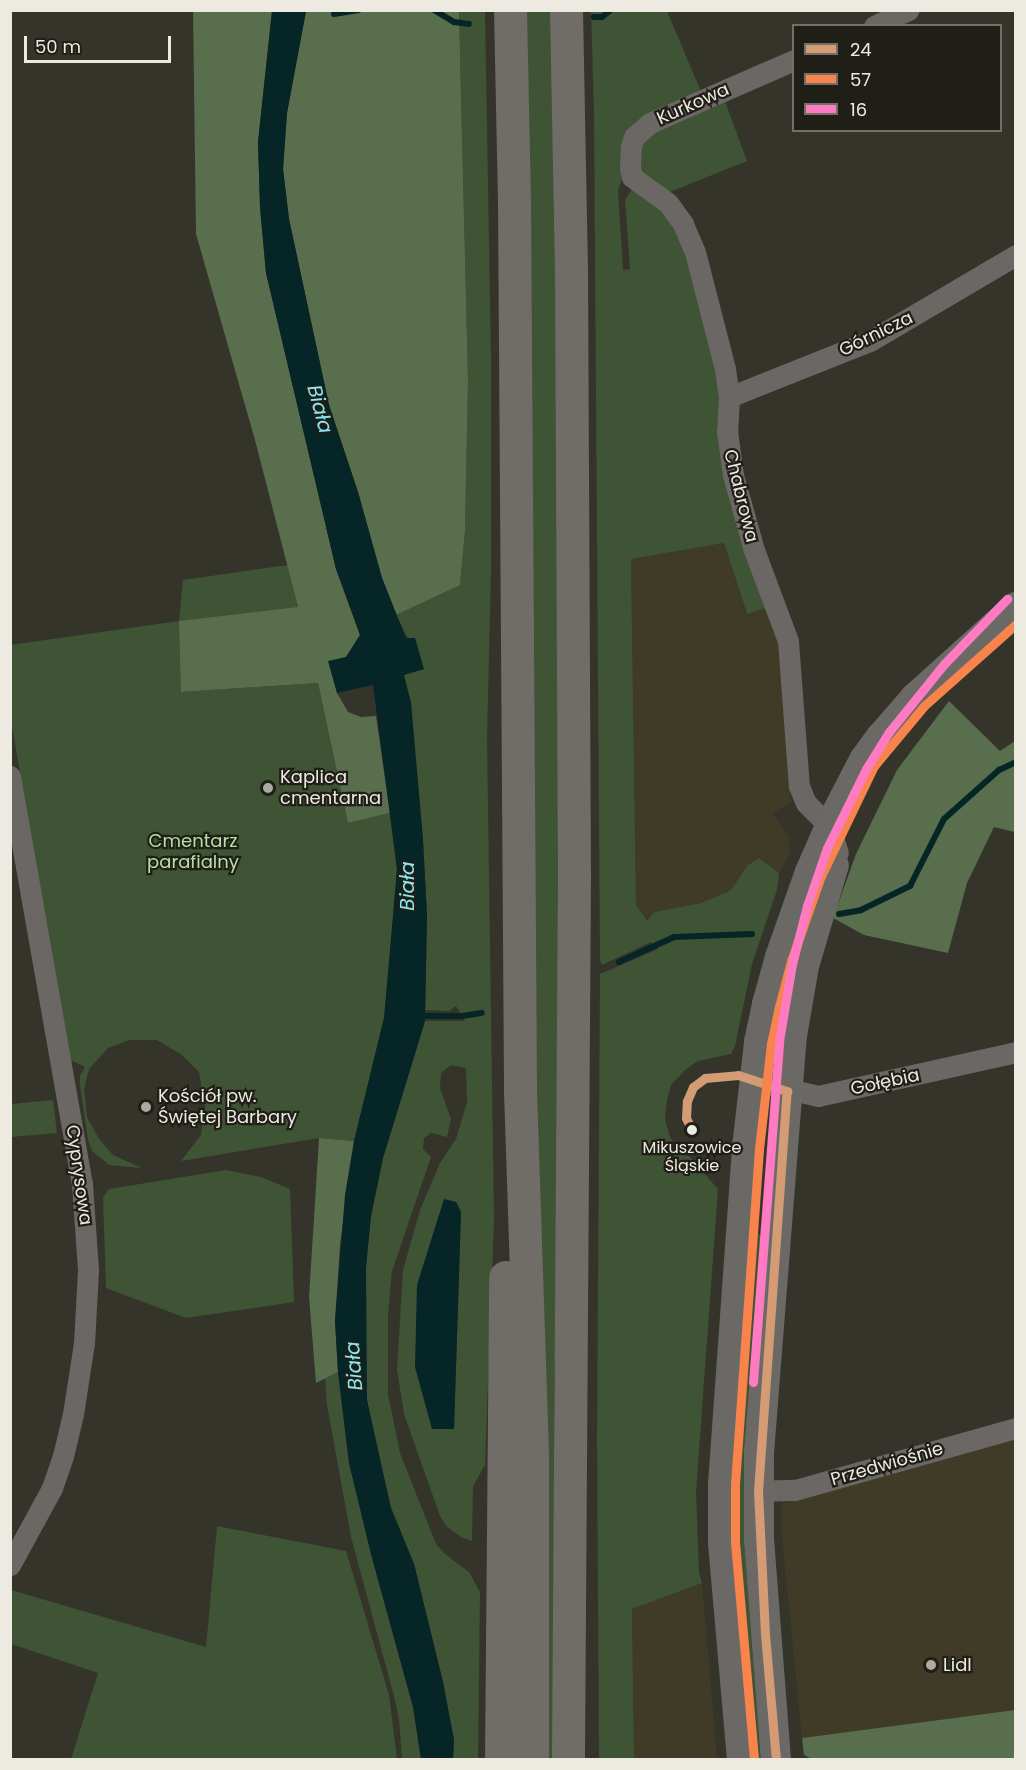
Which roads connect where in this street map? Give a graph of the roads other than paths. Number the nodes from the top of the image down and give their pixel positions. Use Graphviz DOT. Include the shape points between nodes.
graph roads {
  1 [pos="510,10"];
  2 [pos="566,10"];
  3 [pos="909,10"];
  4 [pos="878,24"];
  5 [pos="792,61"];
  6 [pos="632,177"];
  7 [pos="1016,255"];
  8 [pos="729,397"];
  9 [pos="1008,613"];
  10 [pos="10,776"];
  11 [pos="834,840"];
  12 [pos="1016,1052"];
  13 [pos="754,1081"];
  14 [pos="520,1090"];
  15 [pos="787,1091"];
  16 [pos="1016,1428"];
  17 [pos="758,1491"];
  18 [pos="10,1565"];
  19 [pos="501,1760"];
  20 [pos="532,1760"];
  21 [pos="568,1760"];
  22 [pos="742,1760"];
  23 [pos="776,1760"];
  1 -- 14 [label="highway"];
  2 -- 21 [label="highway" via="574,863"];
  3 -- 4 [label="street"];
  5 -- 6 [label="street, Kurkowa" via="641,129 631,147"];
  6 -- 8 [label="street, Chabrowa" via="668,203 683,224 695,252 718,336"];
  7 -- 8 [label="street, Górnicza" via="870,341"];
  8 -- 11 [label="street, Chabrowa" via="727,432 733,475 754,550 788,641 799,786 806,803"];
  9 -- 11 [label="main road" via="940,674 881,736 854,778"];
  10 -- 18 [label="street, Cyprysowa" via="82,1184 88,1270 84,1342 63,1456 52,1488"];
  11 -- 13 [label="main road" via="810,872 780,957"];
  11 -- 15 [label="main road" via="804,966"];
  12 -- 15 [label="street, Gołębia" via="818,1096"];
  13 -- 15 [label="street, Gołębia"];
  13 -- 22 [label="main road" via="723,1484 723,1543"];
  14 -- 19 [label="highway" via="507,1147"];
  14 -- 20 [label="highway" via="532,1457"];
  15 -- 17 [label="main road"];
  16 -- 17 [label="street, Przedwiośnie" via="795,1490"];
  17 -- 23 [label="main road"];
}
